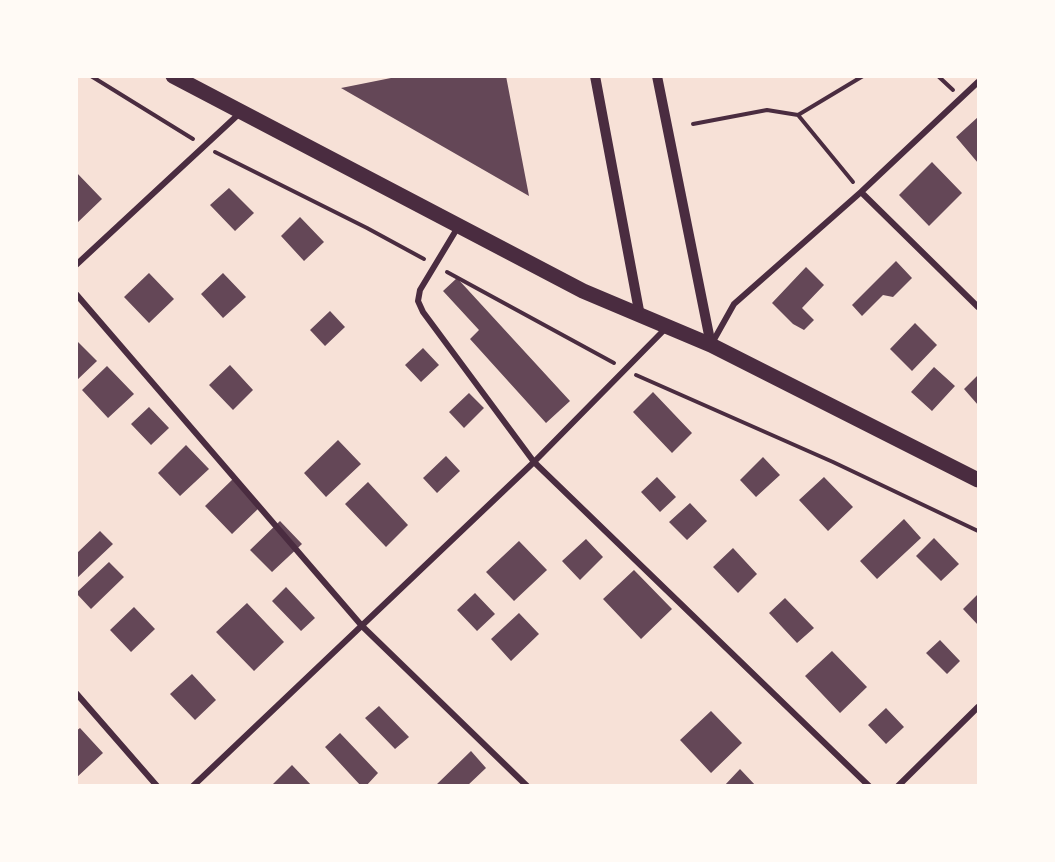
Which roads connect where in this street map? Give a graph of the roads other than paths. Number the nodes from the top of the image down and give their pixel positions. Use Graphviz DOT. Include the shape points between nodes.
graph roads {
  1 [pos="173,76"];
  2 [pos="595,76"];
  3 [pos="657,76"];
  4 [pos="978,82"];
  5 [pos="242,112"];
  6 [pos="861,192"];
  7 [pos="459,225"];
  8 [pos="76,265"];
  9 [pos="76,294"];
  10 [pos="978,308"];
  11 [pos="640,316"];
  12 [pos="666,328"];
  13 [pos="711,345"];
  14 [pos="534,462"];
  15 [pos="978,480"];
  16 [pos="362,626"];
  17 [pos="76,693"];
  18 [pos="978,706"];
  19 [pos="157,786"];
  20 [pos="193,786"];
  21 [pos="527,786"];
  22 [pos="869,786"];
  23 [pos="898,786"];
  1 -- 5 [label="main road"];
  2 -- 11 [label="street"];
  3 -- 13 [label="street"];
  4 -- 6 [label="street"];
  5 -- 7 [label="main road"];
  5 -- 8 [label="street"];
  6 -- 10 [label="street"];
  6 -- 13 [label="street" via="734,304"];
  7 -- 11 [label="main road" via="583,291"];
  7 -- 14 [label="street" via="420,290 418,301"];
  9 -- 16 [label="street"];
  11 -- 12 [label="main road"];
  12 -- 13 [label="main road"];
  12 -- 14 [label="street"];
  13 -- 15 [label="main road"];
  14 -- 16 [label="street"];
  14 -- 22 [label="street"];
  16 -- 20 [label="street"];
  16 -- 21 [label="street"];
  17 -- 19 [label="street"];
  18 -- 23 [label="street"];
}
